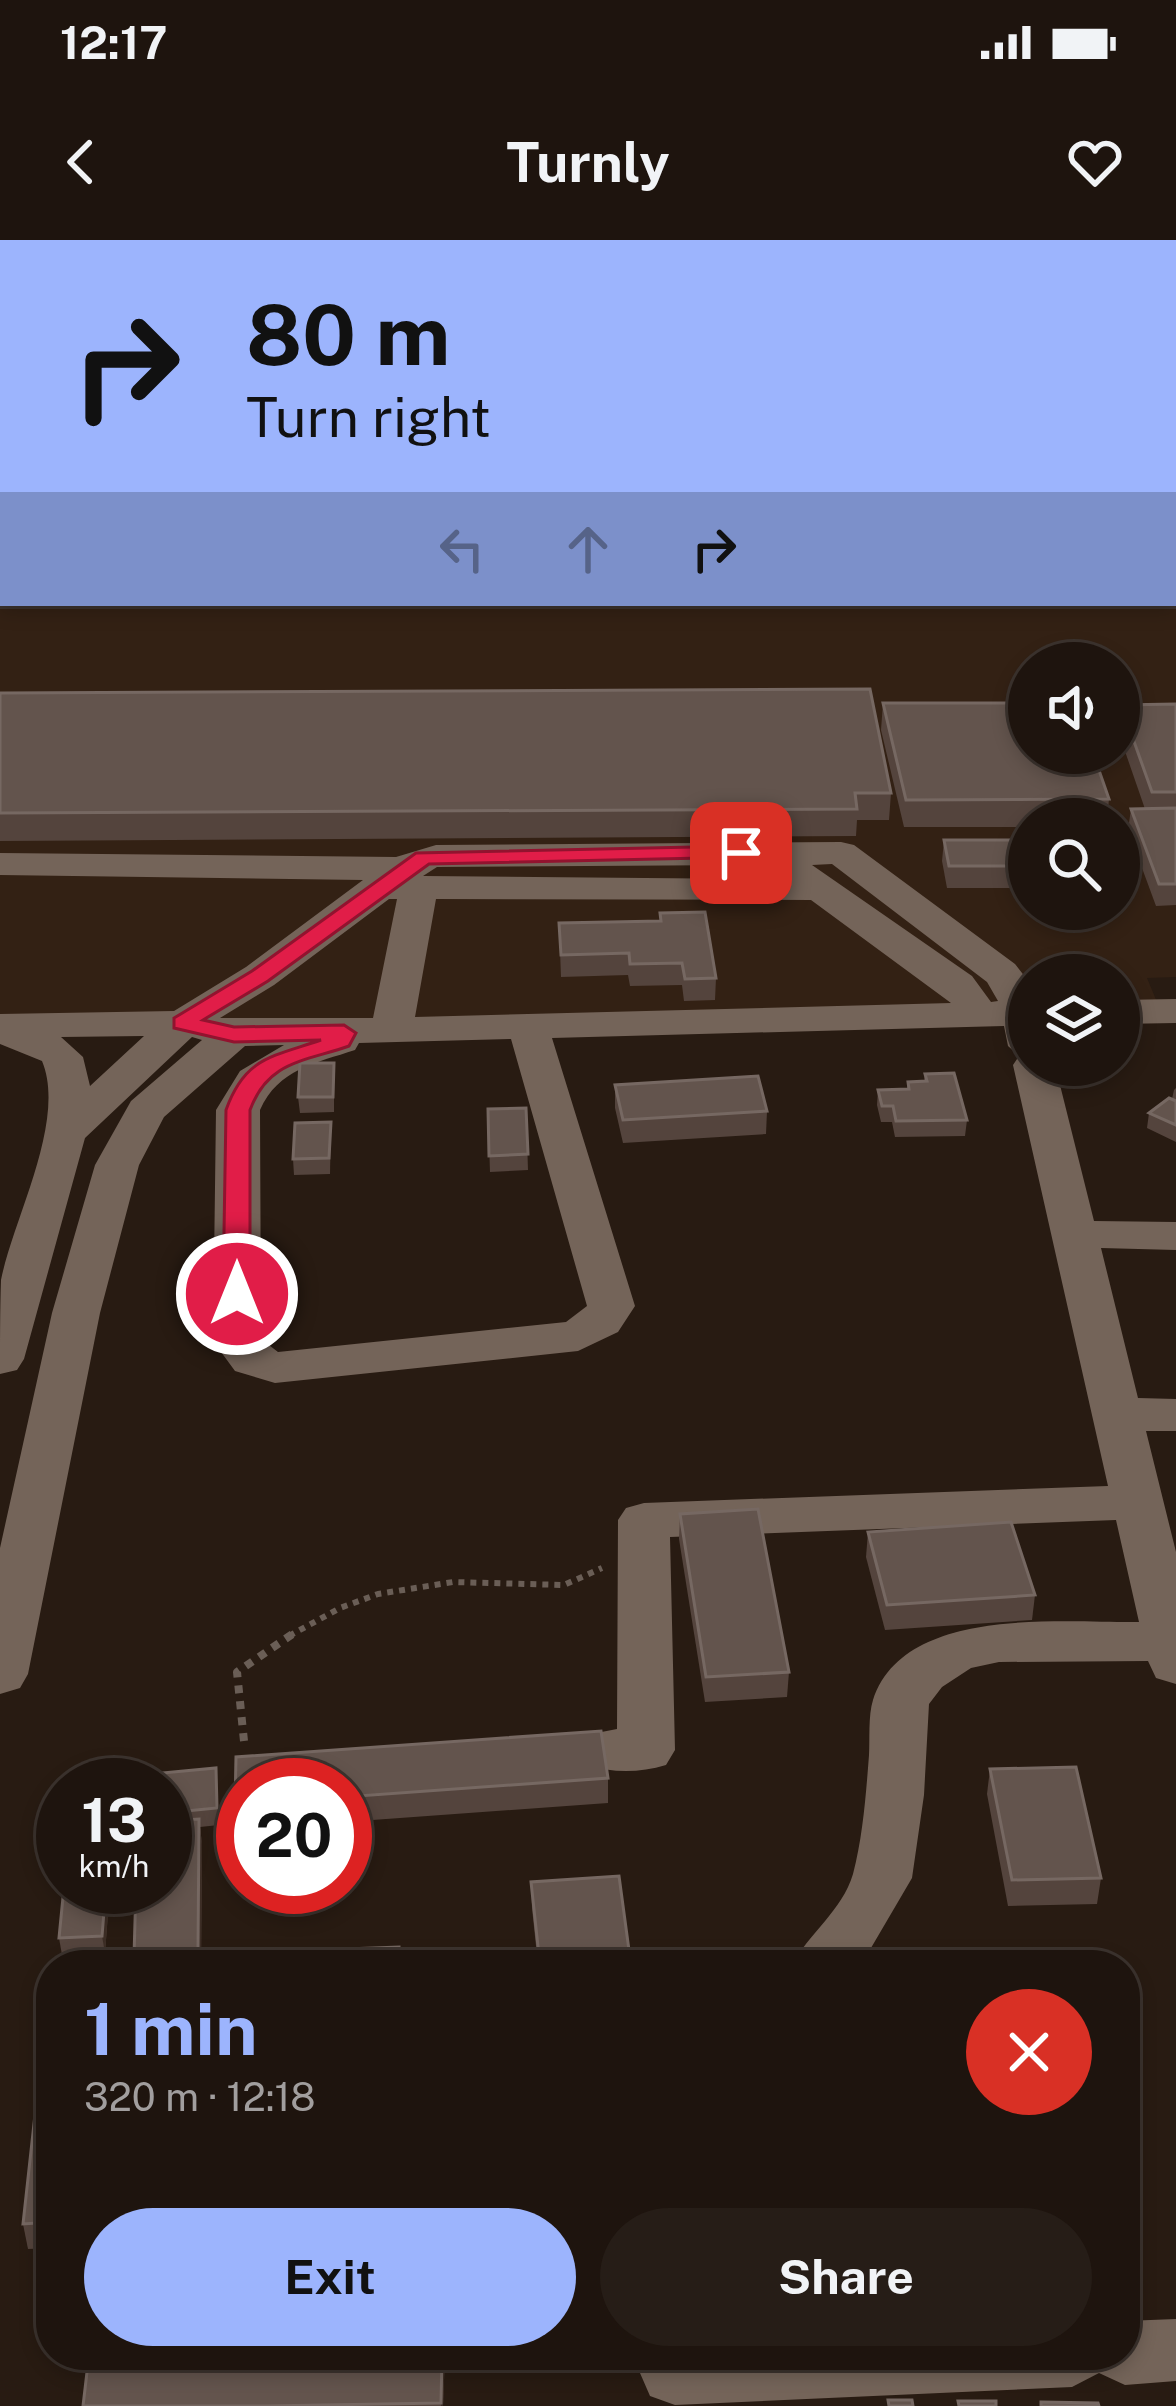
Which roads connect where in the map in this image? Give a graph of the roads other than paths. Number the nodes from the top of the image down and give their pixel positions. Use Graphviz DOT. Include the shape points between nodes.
graph roads {
  1 [pos="0,864"];
  2 [pos="332,885"];
  3 [pos="0,886"];
  4 [pos="419,888"];
  5 [pos="826,891"];
  6 [pos="1008,980"];
  7 [pos="1176,1011"];
  8 [pos="973,1012"];
  9 [pos="1140,1012"];
  10 [pos="1008,1020"];
  11 [pos="164,1023"];
  12 [pos="527,1024"];
  13 [pos="0,1028"];
  14 [pos="391,1031"];
  15 [pos="344,1033"];
  16 [pos="234,1034"];
  17 [pos="1039,1086"];
  18 [pos="63,1147"];
  19 [pos="117,1165"];
  20 [pos="1074,1234"];
  21 [pos="1176,1236"];
  22 [pos="76,1313"];
  23 [pos="6,1337"];
  24 [pos="1116,1414"];
  25 [pos="1176,1415"];
  26 [pos="1137,1502"];
  27 [pos="1174,1649"];
  28 [pos="0,1674"];
  29 [pos="606,1750"];
  30 [pos="837,1950"];
  31 [pos="1176,2350"];
  32 [pos="1140,2352"];
  33 [pos="741,2370"];
  34 [pos="675,2373"];
  1 -- 5 [label="street" via="793,869"];
  2 -- 3 [label="street"];
  2 -- 4 [label="street" via="367,874"];
  2 -- 11 [label="street"];
  4 -- 5 [label="street"];
  4 -- 14 [label="street"];
  5 -- 8 [label="street" via="958,985"];
  6 -- 11 [label="street" via="848,856 424,857 260,976"];
  7 -- 9 [label="street"];
  8 -- 10 [label="street"];
  8 -- 12 [label="street"];
  11 -- 13 [label="street"];
  11 -- 16 [label="street"];
  11 -- 18 [label="street"];
  12 -- 14 [label="street"];
  12 -- 15 [label="street" via="611,1306 601,1322 578,1336 275,1368 252,1360 237,1340 238,1110 261,1069"];
  13 -- 18 [label="street" via="64,1059 72,1077"];
  14 -- 15 [label="street"];
  15 -- 16 [label="street"];
  16 -- 19 [label="street" via="146,1110"];
  17 -- 20 [label="street"];
  18 -- 19 [label="street"];
  18 -- 23 [label="street"];
  19 -- 22 [label="street"];
  20 -- 21 [label="street"];
  20 -- 24 [label="street"];
  22 -- 23 [label="street"];
  22 -- 28 [label="street"];
  24 -- 25 [label="street"];
  24 -- 26 [label="street"];
  26 -- 27 [label="street"];
  26 -- 29 [label="street" via="644,1520 646,1750"];
  27 -- 30 [label="street" via="999,1642 955,1652 922,1673 901,1701 882,1878"];
  31 -- 32 [label="street"];
  33 -- 34 [label="street"];
}
